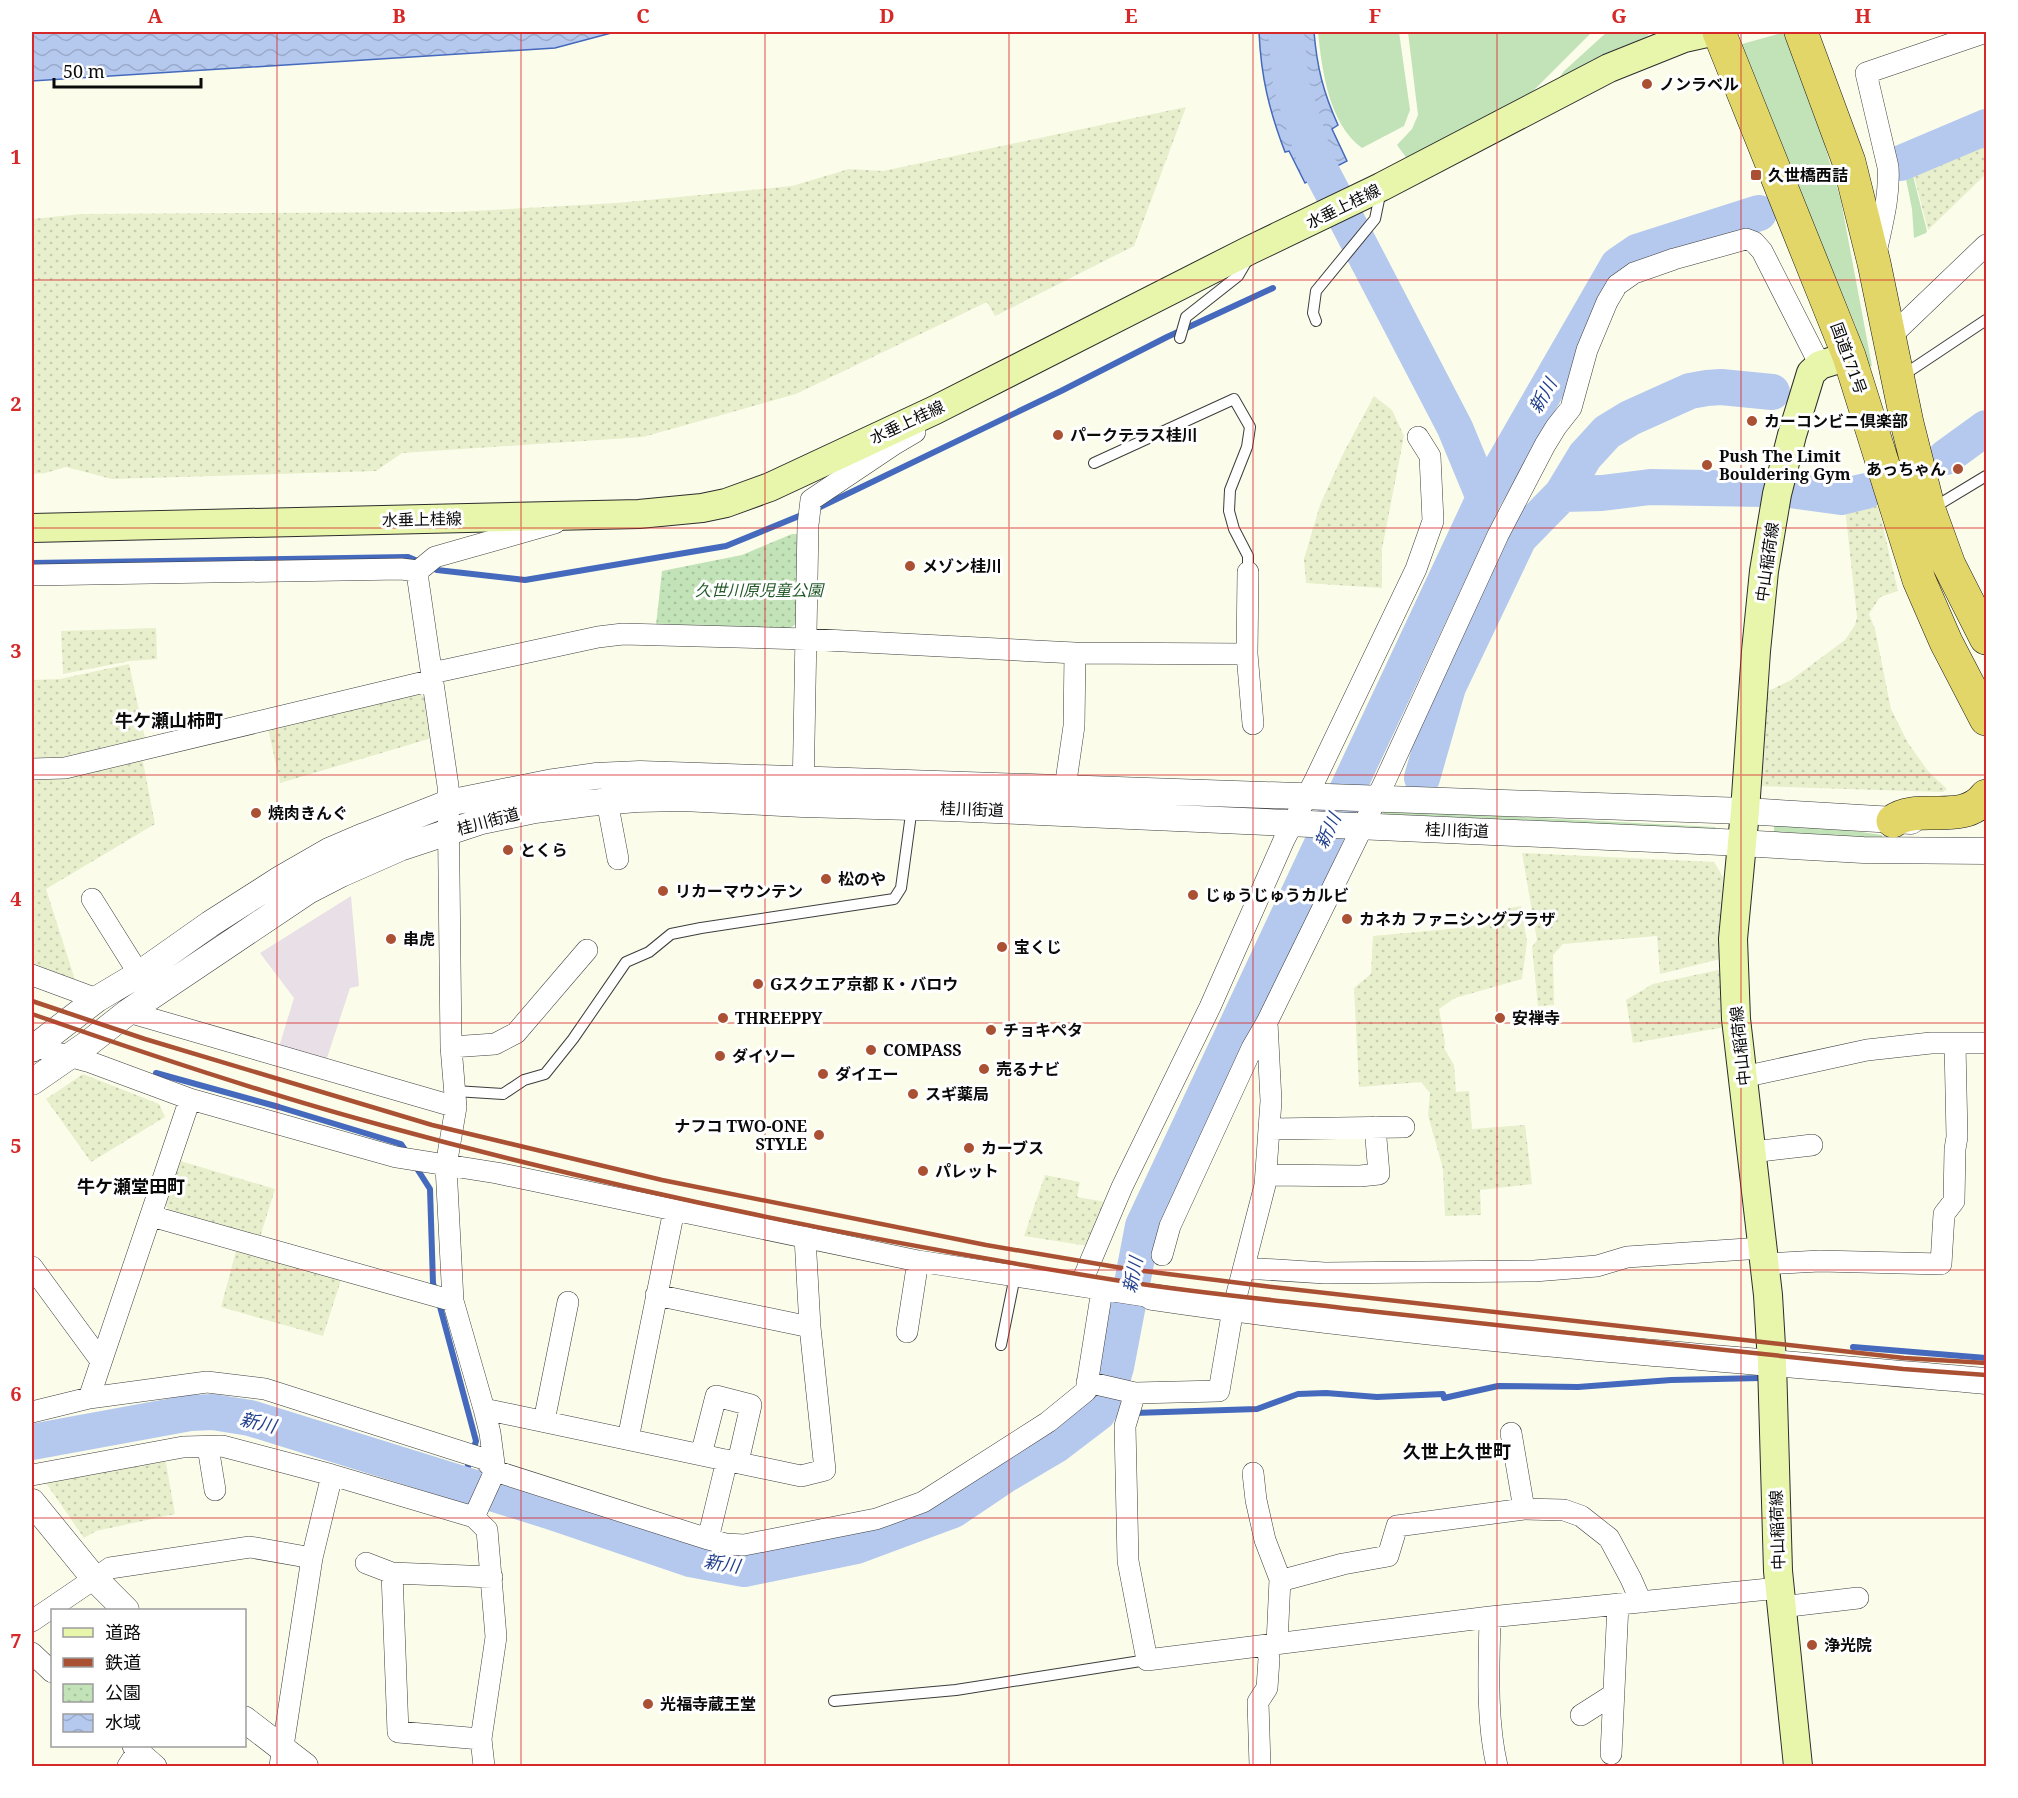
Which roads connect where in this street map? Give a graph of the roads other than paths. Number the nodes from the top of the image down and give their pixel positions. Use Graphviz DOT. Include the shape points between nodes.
graph roads {
  1 [pos="1711,32"];
  2 [pos="1719,32"];
  3 [pos="1802,32"];
  4 [pos="1986,32"];
  5 [pos="1381,187"];
  6 [pos="1986,245"];
  7 [pos="1250,250"];
  8 [pos="1874,263"];
  9 [pos="1986,320"];
  10 [pos="1316,321"];
  11 [pos="1181,332"];
  12 [pos="1889,338"];
  13 [pos="1834,360"];
  14 [pos="1899,378"];
  15 [pos="934,410"];
  16 [pos="1418,437"];
  17 [pos="1094,464"];
  18 [pos="1986,476"];
  19 [pos="1929,510"];
  20 [pos="580,516"];
  21 [pos="32,528"];
  22 [pos="424,566"];
  23 [pos="1248,572"];
  24 [pos="32,575"];
  25 [pos="1986,638"];
  26 [pos="806,639"];
  27 [pos="1075,653"];
  28 [pos="1247,654"];
  29 [pos="432,676"];
  30 [pos="1986,719"];
  31 [pos="1253,724"];
  32 [pos="32,769"];
  33 [pos="1065,788"];
  34 [pos="803,792"];
  35 [pos="1986,796"];
  36 [pos="1311,797"];
  37 [pos="1370,798"];
  38 [pos="608,801"];
  39 [pos="447,803"];
  40 [pos="912,807"];
  41 [pos="1745,811"];
  42 [pos="1986,820"];
  43 [pos="1893,821"];
  44 [pos="1298,824"];
  45 [pos="1358,826"];
  46 [pos="450,831"];
  47 [pos="1742,843"];
  48 [pos="1986,851"];
  49 [pos="618,859"];
  50 [pos="92,898"];
  51 [pos="587,950"];
  52 [pos="140,974"];
  53 [pos="32,975"];
  54 [pos="97,999"];
  55 [pos="128,1012"];
  56 [pos="1267,1022"];
  57 [pos="1986,1043"];
  58 [pos="1955,1044"];
  59 [pos="33,1047"];
  60 [pos="452,1047"];
  61 [pos="70,1056"];
  62 [pos="1743,1077"];
  63 [pos="32,1082"];
  64 [pos="190,1099"];
  65 [pos="455,1099"];
  66 [pos="1375,1127"];
  67 [pos="1404,1127"];
  68 [pos="1270,1129"];
  69 [pos="1812,1144"];
  70 [pos="1752,1152"];
  71 [pos="446,1166"];
  72 [pos="1266,1175"];
  73 [pos="674,1210"];
  74 [pos="151,1216"];
  75 [pos="805,1237"];
  76 [pos="1162,1255"];
  77 [pos="1763,1256"];
  78 [pos="918,1261"];
  79 [pos="32,1267"];
  80 [pos="1244,1268"];
  81 [pos="1015,1276"];
  82 [pos="1080,1286"];
  83 [pos="1102,1290"];
  84 [pos="656,1295"];
  85 [pos="1152,1297"];
  86 [pos="442,1298"];
  87 [pos="568,1302"];
  88 [pos="1233,1309"];
  89 [pos="810,1327"];
  90 [pos="907,1332"];
  91 [pos="1001,1345"];
  92 [pos="100,1361"];
  93 [pos="1773,1362"];
  94 [pos="1986,1381"];
  95 [pos="1090,1383"];
  96 [pos="1134,1393"];
  97 [pos="89,1398"];
  98 [pos="484,1409"];
  99 [pos="32,1412"];
  100 [pos="544,1421"];
  101 [pos="1511,1433"];
  102 [pos="628,1439"];
  103 [pos="208,1447"];
  104 [pos="701,1455"];
  105 [pos="732,1461"];
  106 [pos="490,1470"];
  107 [pos="1253,1473"];
  108 [pos="333,1474"];
  109 [pos="32,1475"];
  110 [pos="215,1490"];
  111 [pos="32,1502"];
  112 [pos="1524,1509"];
  113 [pos="476,1512"];
  114 [pos="708,1539"];
  115 [pos="312,1558"];
  116 [pos="366,1563"];
  117 [pos="392,1573"];
  118 [pos="492,1577"];
  119 [pos="94,1578"];
  120 [pos="1280,1580"];
  121 [pos="1780,1597"];
  122 [pos="1858,1598"];
  123 [pos="1641,1602"];
  124 [pos="1618,1604"];
  125 [pos="124,1609"];
  126 [pos="1490,1617"];
  127 [pos="32,1621"];
  128 [pos="1272,1645"];
  129 [pos="32,1653"];
  130 [pos="1147,1660"];
  131 [pos="51,1671"];
  132 [pos="1614,1694"];
  133 [pos="834,1701"];
  134 [pos="1581,1715"];
  135 [pos="246,1721"];
  136 [pos="481,1739"];
  137 [pos="135,1752"];
  138 [pos="1611,1754"];
  139 [pos="281,1758"];
  140 [pos="156,1767"];
  141 [pos="305,1767"];
  142 [pos="483,1767"];
  143 [pos="1260,1767"];
  144 [pos="1497,1767"];
  145 [pos="1798,1767"];
  1 -- 5 [label="main road, 水垂上桂線" via="1684,38 1609,68"];
  2 -- 13 [label="highway, 国道171号"];
  3 -- 8 [label="highway" via="1849,162"];
  4 -- 8 [label="street" via="1866,73 1889,183"];
  5 -- 7 [label="main road, 水垂上桂線"];
  5 -- 10 [label="lane" via="1375,219 1316,291"];
  6 -- 12 [label="street"];
  7 -- 11 [label="lane" via="1247,264 1238,276 1192,310"];
  7 -- 15 [label="main road, 水垂上桂線"];
  8 -- 12 [label="highway"];
  9 -- 14 [label="lane"];
  12 -- 14 [label="highway"];
  13 -- 30 [label="highway, 国道171号" via="1919,580"];
  13 -- 37 [label="street" via="1754,242 1746,240 1674,259 1634,273 1617,285 1587,350 1571,408 1545,445 1498,535"];
  13 -- 41 [label="main road, 中山稲荷線" via="1811,373 1777,494 1764,571"];
  14 -- 19 [label="highway"];
  15 -- 20 [label="main road, 水垂上桂線" via="770,487 726,503 669,512"];
  15 -- 26 [label="street" via="921,429 811,500"];
  16 -- 36 [label="street" via="1430,456 1433,520 1416,569 1315,780"];
  17 -- 23 [label="lane" via="1234,399 1250,427 1247,447 1230,490 1229,511 1248,556"];
  18 -- 19 [label="lane"];
  19 -- 25 [label="highway" via="1949,565"];
  20 -- 21 [label="main road, 水垂上桂線"];
  20 -- 22 [label="street"];
  22 -- 24 [label="street" via="401,570"];
  22 -- 29 [label="street" via="418,580"];
  23 -- 28 [label="street"];
  26 -- 27 [label="street"];
  26 -- 29 [label="street" via="623,634"];
  26 -- 34 [label="street"];
  27 -- 28 [label="street"];
  27 -- 33 [label="street" via="1074,726"];
  28 -- 31 [label="street"];
  29 -- 32 [label="street" via="65,768"];
  29 -- 39 [label="street"];
  33 -- 34 [label="street, 桂川街道" via="871,781"];
  33 -- 36 [label="street, 桂川街道"];
  34 -- 38 [label="street, 桂川街道"];
  34 -- 39 [label="street, 桂川街道" via="640,774 595,776"];
  34 -- 40 [label="street, 桂川街道"];
  35 -- 43 [label="highway" via="1979,806 1953,813 1902,814"];
  36 -- 37 [label="street, 桂川街道"];
  36 -- 44 [label="street"];
  37 -- 41 [label="street, 桂川街道"];
  37 -- 45 [label="street"];
  38 -- 46 [label="street, 桂川街道" via="535,810"];
  38 -- 49 [label="street"];
  39 -- 46 [label="street"];
  39 -- 52 [label="street, 桂川街道" via="306,864 210,924"];
  40 -- 44 [label="street, 桂川街道"];
  40 -- 65 [label="lane" via="901,888 894,899 671,934 649,952 626,962 545,1074 524,1080 503,1094"];
  41 -- 43 [label="street, 桂川街道"];
  41 -- 47 [label="main road, 中山稲荷線"];
  42 -- 43 [label="street, 桂川街道"];
  44 -- 45 [label="street, 桂川街道"];
  44 -- 82 [label="street" via="1127,1176"];
  45 -- 47 [label="street, 桂川街道"];
  45 -- 56 [label="street"];
  46 -- 55 [label="street, 桂川街道" via="375,858 308,891"];
  46 -- 60 [label="street"];
  47 -- 48 [label="street, 桂川街道" via="1863,850"];
  47 -- 62 [label="main road, 中山稲荷線" via="1733,939"];
  50 -- 52 [label="street"];
  51 -- 60 [label="street" via="516,1033 495,1044"];
  52 -- 54 [label="street, 桂川街道"];
  53 -- 54 [label="street"];
  54 -- 59 [label="street, 桂川街道"];
  55 -- 61 [label="street, 桂川街道"];
  55 -- 65 [label="street"];
  56 -- 68 [label="street"];
  56 -- 76 [label="street" via="1170,1226"];
  57 -- 58 [label="street"];
  58 -- 62 [label="street" via="1867,1050"];
  58 -- 77 [label="street" via="1954,1200 1944,1214 1941,1264"];
  59 -- 61 [label="street"];
  60 -- 65 [label="street"];
  61 -- 63 [label="street, 桂川街道"];
  61 -- 64 [label="street"];
  62 -- 70 [label="main road, 中山稲荷線"];
  64 -- 71 [label="street" via="411,1160"];
  64 -- 74 [label="street"];
  65 -- 71 [label="street"];
  66 -- 67 [label="street"];
  66 -- 68 [label="street"];
  66 -- 72 [label="street" via="1379,1174"];
  68 -- 72 [label="street"];
  69 -- 70 [label="street"];
  70 -- 77 [label="main road, 中山稲荷線"];
  71 -- 73 [label="street"];
  71 -- 86 [label="street"];
  72 -- 80 [label="street"];
  73 -- 75 [label="street"];
  73 -- 84 [label="street"];
  74 -- 86 [label="street"];
  74 -- 92 [label="street"];
  75 -- 78 [label="street"];
  75 -- 89 [label="street"];
  77 -- 80 [label="street" via="1627,1257 1597,1266 1534,1271 1326,1273"];
  77 -- 93 [label="main road, 中山稲荷線"];
  78 -- 81 [label="street"];
  78 -- 90 [label="street"];
  79 -- 92 [label="street"];
  80 -- 88 [label="street"];
  81 -- 82 [label="street"];
  81 -- 91 [label="lane"];
  82 -- 83 [label="street"];
  83 -- 85 [label="street"];
  83 -- 95 [label="street"];
  84 -- 89 [label="street"];
  84 -- 102 [label="street"];
  85 -- 88 [label="street"];
  86 -- 98 [label="street"];
  87 -- 100 [label="street"];
  88 -- 93 [label="street" via="1523,1342"];
  88 -- 96 [label="street" via="1219,1391"];
  89 -- 105 [label="street" via="825,1470 801,1476"];
  92 -- 97 [label="street"];
  93 -- 94 [label="street"];
  93 -- 121 [label="main road, 中山稲荷線"];
  95 -- 96 [label="street"];
  95 -- 114 [label="street" via="1048,1422 923,1502 876,1519 744,1545"];
  96 -- 130 [label="street" via="1125,1426 1128,1561"];
  97 -- 99 [label="street"];
  97 -- 106 [label="street" via="207,1382 265,1389 462,1452"];
  98 -- 100 [label="street"];
  98 -- 106 [label="street" via="490,1433"];
  100 -- 102 [label="street"];
  101 -- 112 [label="street"];
  102 -- 104 [label="street"];
  103 -- 108 [label="street" via="222,1446"];
  103 -- 109 [label="street"];
  103 -- 110 [label="street"];
  104 -- 105 [label="street"];
  104 -- 105 [label="street" via="716,1396 751,1405"];
  105 -- 114 [label="street"];
  106 -- 113 [label="street"];
  106 -- 114 [label="street"];
  107 -- 120 [label="street" via="1265,1540"];
  108 -- 113 [label="street"];
  108 -- 115 [label="street"];
  111 -- 119 [label="street"];
  112 -- 120 [label="street" via="1397,1526 1388,1556"];
  112 -- 123 [label="street" via="1564,1510 1597,1527 1609,1538"];
  113 -- 118 [label="street" via="487,1530"];
  115 -- 119 [label="street" via="250,1547 110,1568"];
  115 -- 139 [label="street"];
  116 -- 117 [label="street"];
  117 -- 118 [label="street"];
  117 -- 136 [label="street" via="398,1732"];
  118 -- 136 [label="street" via="496,1637"];
  119 -- 125 [label="street"];
  119 -- 127 [label="street"];
  120 -- 128 [label="street"];
  121 -- 122 [label="street"];
  121 -- 123 [label="street"];
  121 -- 145 [label="main road, 中山稲荷線"];
  123 -- 124 [label="street"];
  124 -- 126 [label="street"];
  124 -- 132 [label="street"];
  126 -- 128 [label="street"];
  126 -- 144 [label="street" via="1489,1695"];
  128 -- 130 [label="street"];
  128 -- 143 [label="street" via="1267,1688 1258,1702"];
  129 -- 131 [label="street"];
  130 -- 133 [label="lane" via="956,1690"];
  132 -- 134 [label="street"];
  132 -- 138 [label="street"];
  135 -- 139 [label="street"];
  136 -- 142 [label="street"];
  137 -- 140 [label="street"];
  139 -- 141 [label="street"];
}
